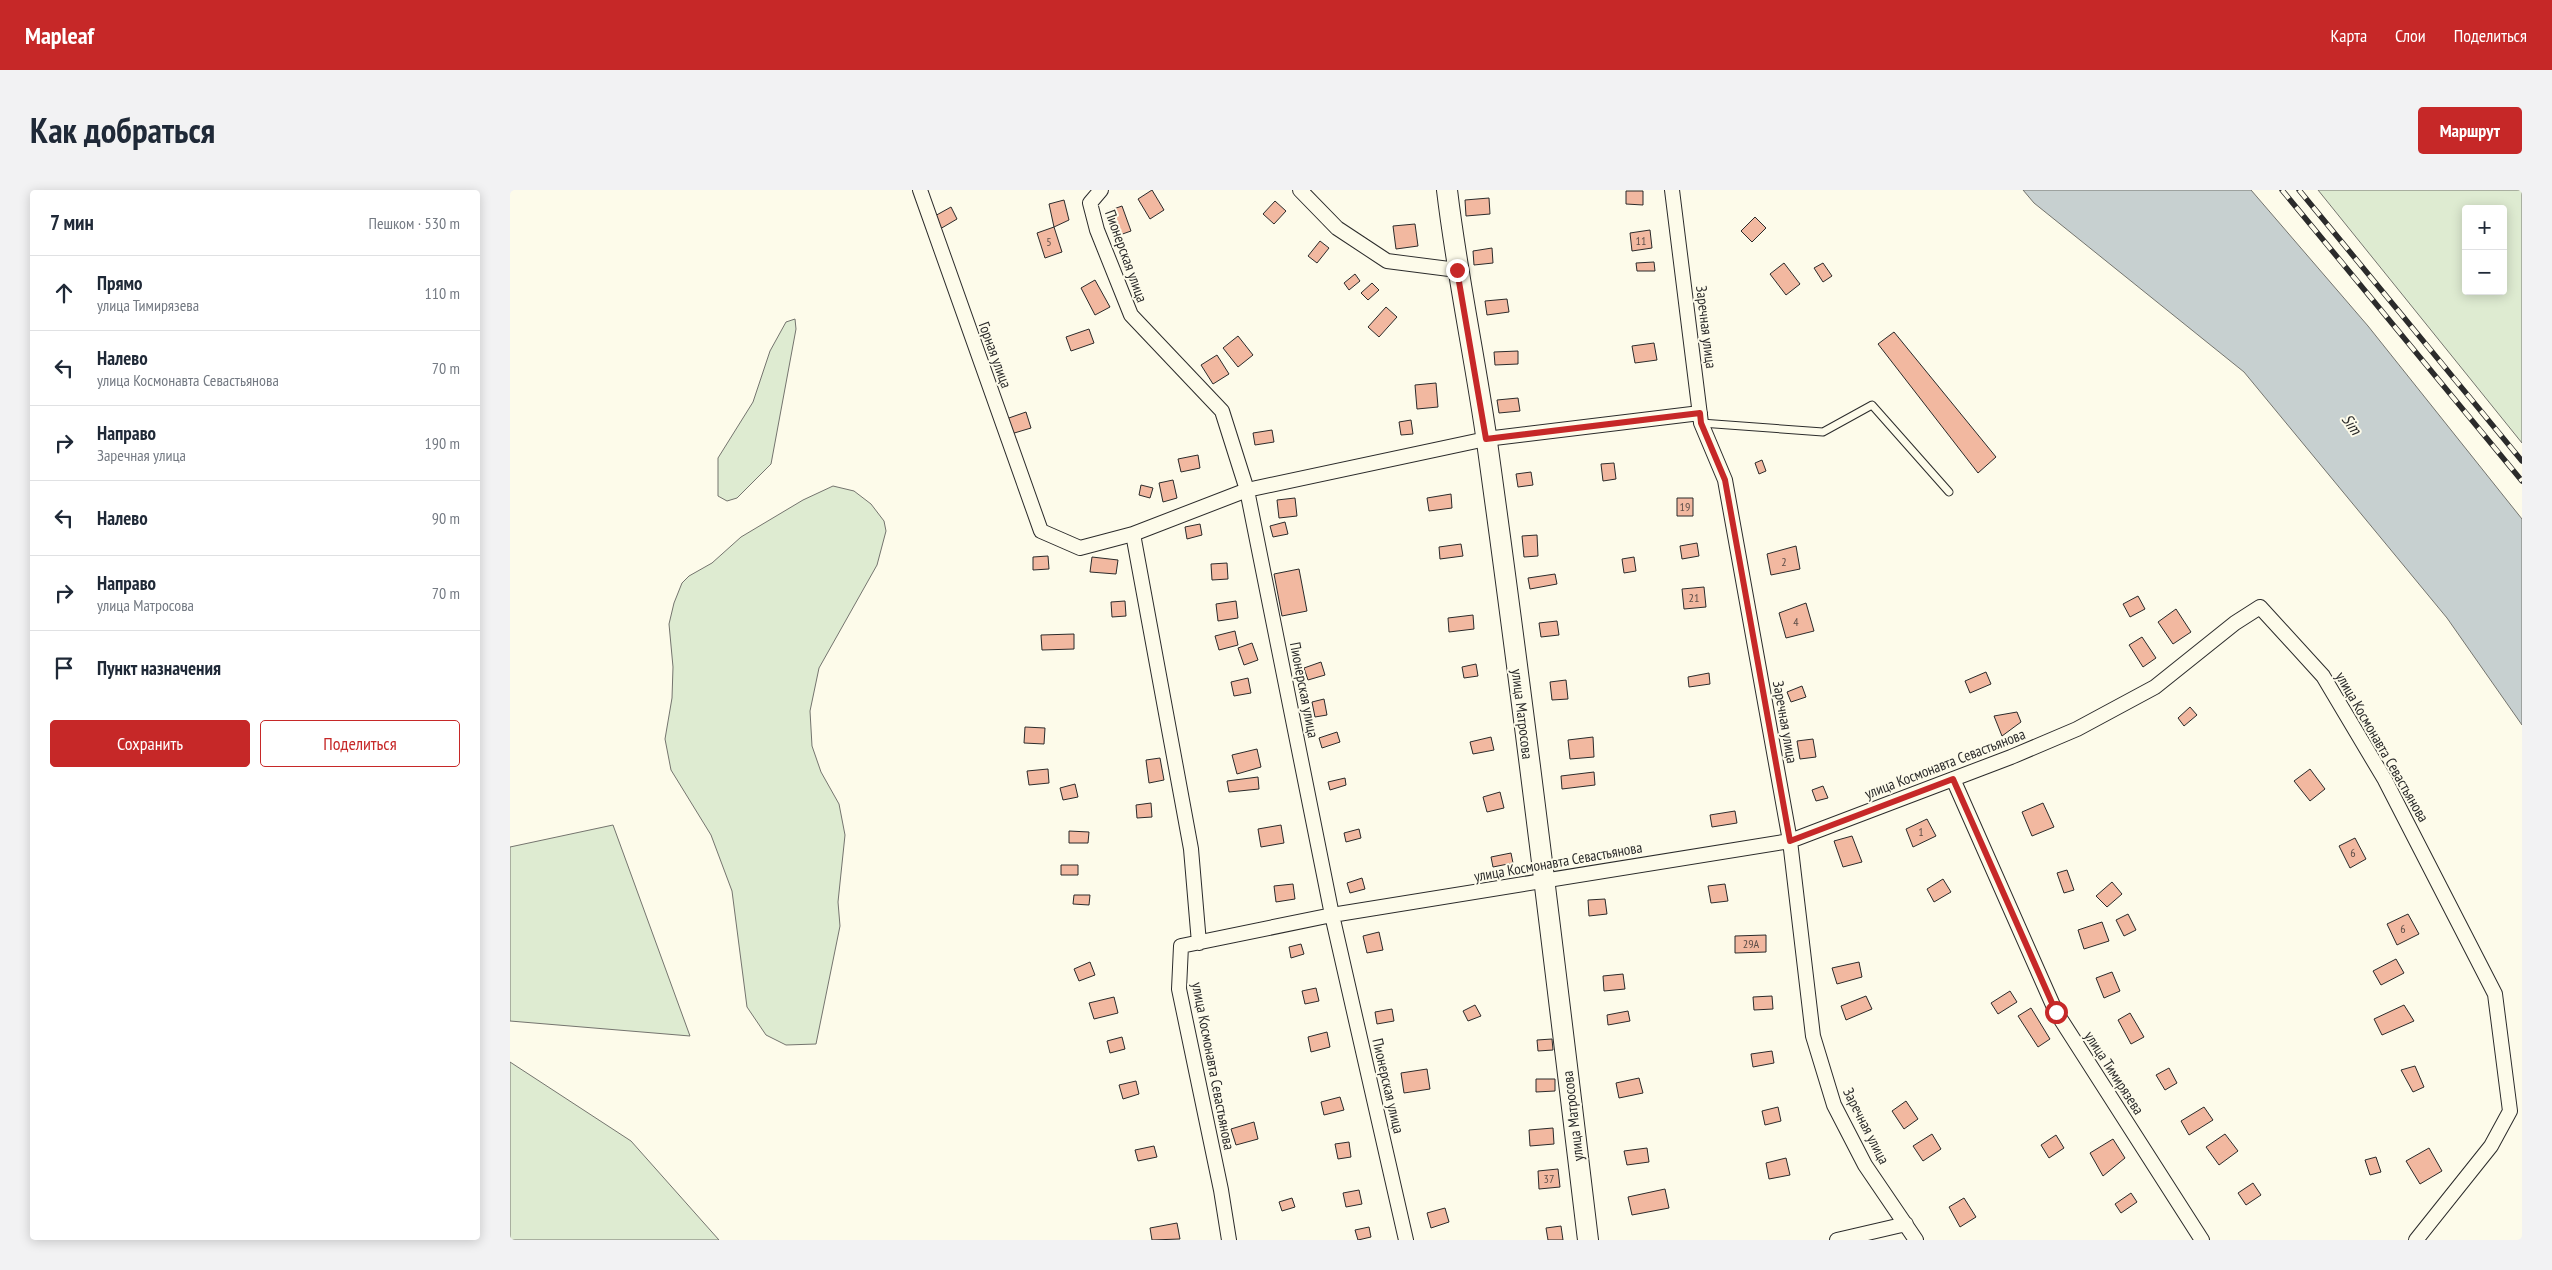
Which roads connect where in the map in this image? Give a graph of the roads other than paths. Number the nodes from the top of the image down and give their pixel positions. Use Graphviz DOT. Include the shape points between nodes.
graph roads {
  1 [pos="920,190"];
  2 [pos="1101,190"];
  3 [pos="1300,190"];
  4 [pos="1446,190"];
  5 [pos="1672,190"];
  6 [pos="1457,270"];
  7 [pos="1701,418"];
  8 [pos="1486,439"];
  9 [pos="1248,490"];
  10 [pos="1949,492"];
  11 [pos="1133,534"];
  12 [pos="1953,779"];
  13 [pos="1790,841"];
  14 [pos="1544,881"];
  15 [pos="1332,915"];
  16 [pos="1199,943"];
  17 [pos="1906,1224"];
  18 [pos="1228,1240"];
  19 [pos="1406,1240"];
  20 [pos="1588,1240"];
  21 [pos="1837,1240"];
  22 [pos="1916,1240"];
  23 [pos="2202,1240"];
  24 [pos="2416,1240"];
  1 -- 11 [label="street, Горная улица" via="1041,531 1080,548"];
  2 -- 9 [label="street, Пионерская улица" via="1090,203 1097,230 1131,315 1222,412"];
  3 -- 6 [label="street" via="1337,228 1387,261"];
  4 -- 6 [label="main road, улица Матросова"];
  5 -- 7 [label="street, Заречная улица"];
  6 -- 8 [label="main road, улица Матросова"];
  7 -- 8 [label="street"];
  7 -- 10 [label="lane" via="1823,432 1872,405"];
  7 -- 13 [label="street, Заречная улица" via="1725,480"];
  8 -- 9 [label="street"];
  8 -- 14 [label="main road, улица Матросова"];
  9 -- 11 [label="street"];
  9 -- 15 [label="street, Пионерская улица"];
  11 -- 16 [label="street" via="1191,849"];
  12 -- 13 [label="street, улица Космонавта Севастьянова"];
  12 -- 23 [label="street, улица Тимирязева" via="2056,1012"];
  12 -- 24 [label="street, улица Космонавта Севастьянова" via="2076,729 2155,687 2260,607 2323,676 2385,780 2495,994 2510,1111 2491,1146"];
  13 -- 14 [label="street, улица Космонавта Севастьянова"];
  13 -- 17 [label="street, Заречная улица" via="1813,1036 1834,1105 1865,1165"];
  14 -- 15 [label="street, улица Космонавта Севастьянова"];
  14 -- 20 [label="main road, улица Матросова"];
  15 -- 16 [label="street, улица Космонавта Севастьянова"];
  15 -- 19 [label="street, Пионерская улица"];
  16 -- 18 [label="street, улица Космонавта Севастьянова" via="1182,946 1179,989 1222,1190"];
  17 -- 21 [label="street"];
  17 -- 22 [label="street, Заречная улица"];
}
